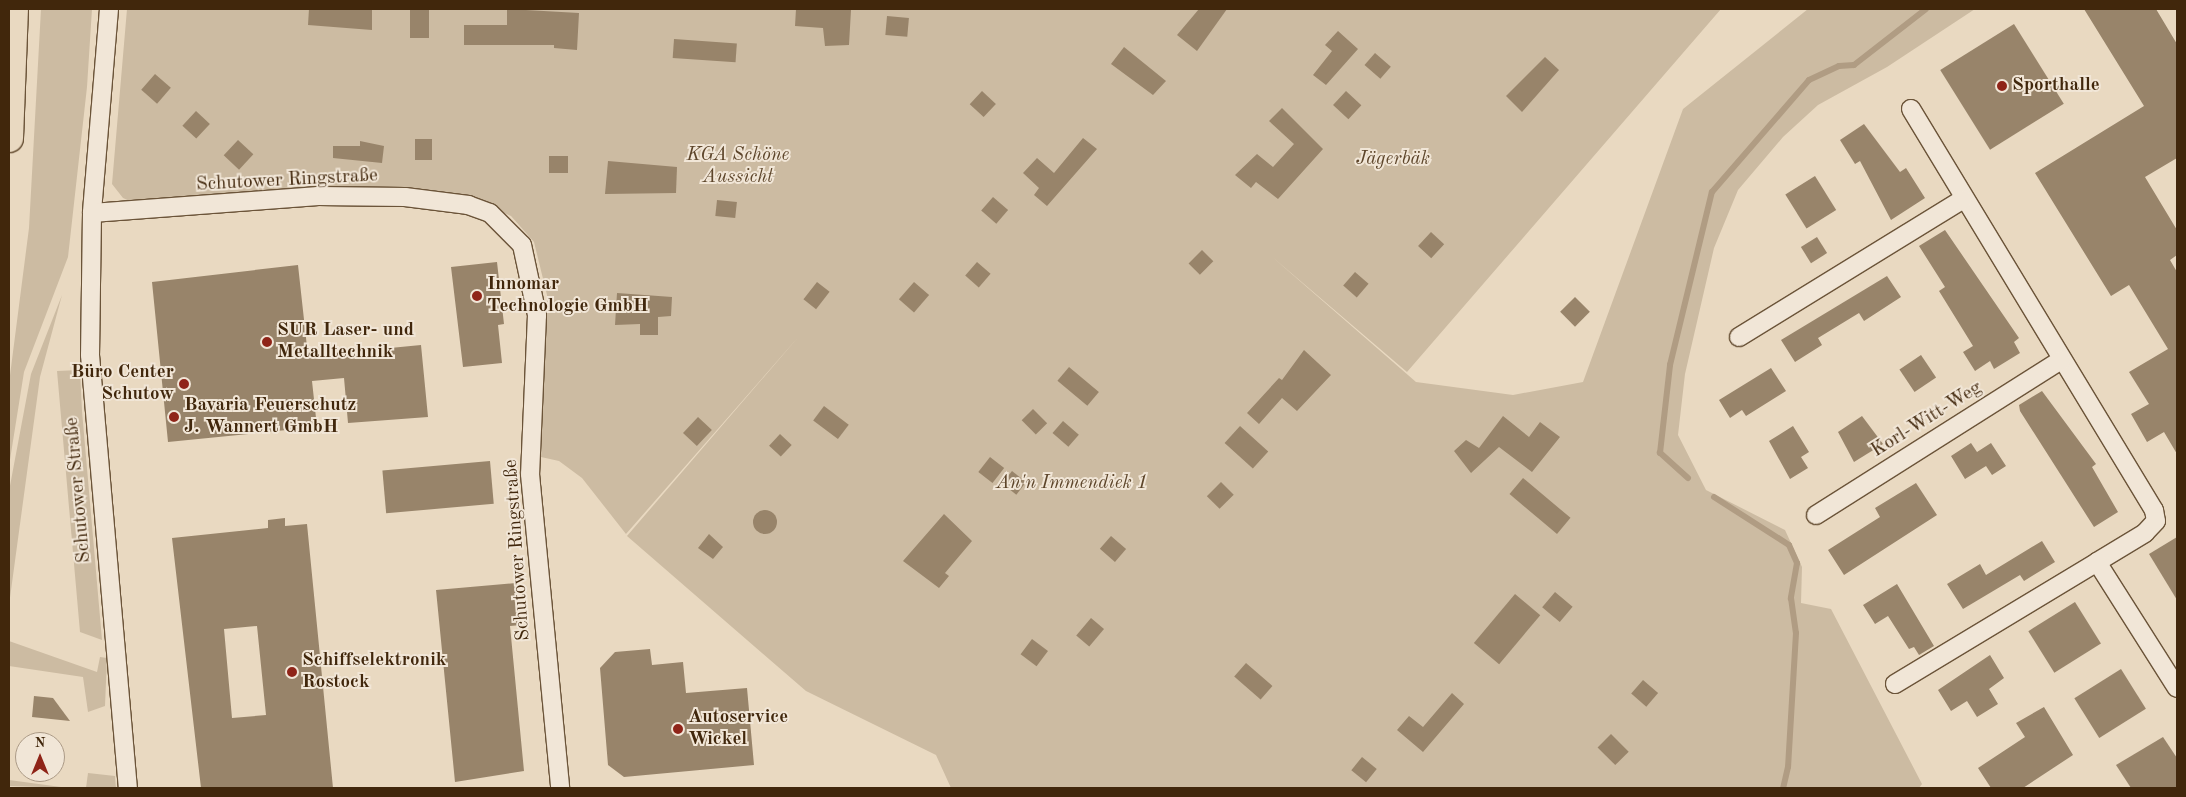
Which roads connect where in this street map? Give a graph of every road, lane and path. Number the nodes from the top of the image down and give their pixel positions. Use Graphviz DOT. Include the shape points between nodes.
graph roads {
  1 [pos="14,9"];
  2 [pos="109,9"];
  3 [pos="1911,109"];
  4 [pos="9,138"];
  5 [pos="1964,199"];
  6 [pos="92,213"];
  7 [pos="1739,337"];
  8 [pos="2061,360"];
  9 [pos="1816,515"];
  10 [pos="2097,562"];
  11 [pos="1895,684"];
  12 [pos="2177,688"];
  13 [pos="128,788"];
  14 [pos="560,788"];
  1 -- 4 [label="highway"];
  2 -- 6 [label="street, Schutower Straße"];
  3 -- 5 [label="street"];
  5 -- 7 [label="street"];
  5 -- 8 [label="street"];
  6 -- 13 [label="street, Schutower Straße" via="94,430"];
  6 -- 14 [label="street, Schutower Ringstraße" via="318,196 405,197 468,205 490,213 522,244 537,315 530,474"];
  8 -- 9 [label="street, Korl-Witt-Weg"];
  8 -- 10 [label="street" via="2154,510 2156,521 2145,534"];
  10 -- 11 [label="street"];
  10 -- 12 [label="street"];
}
